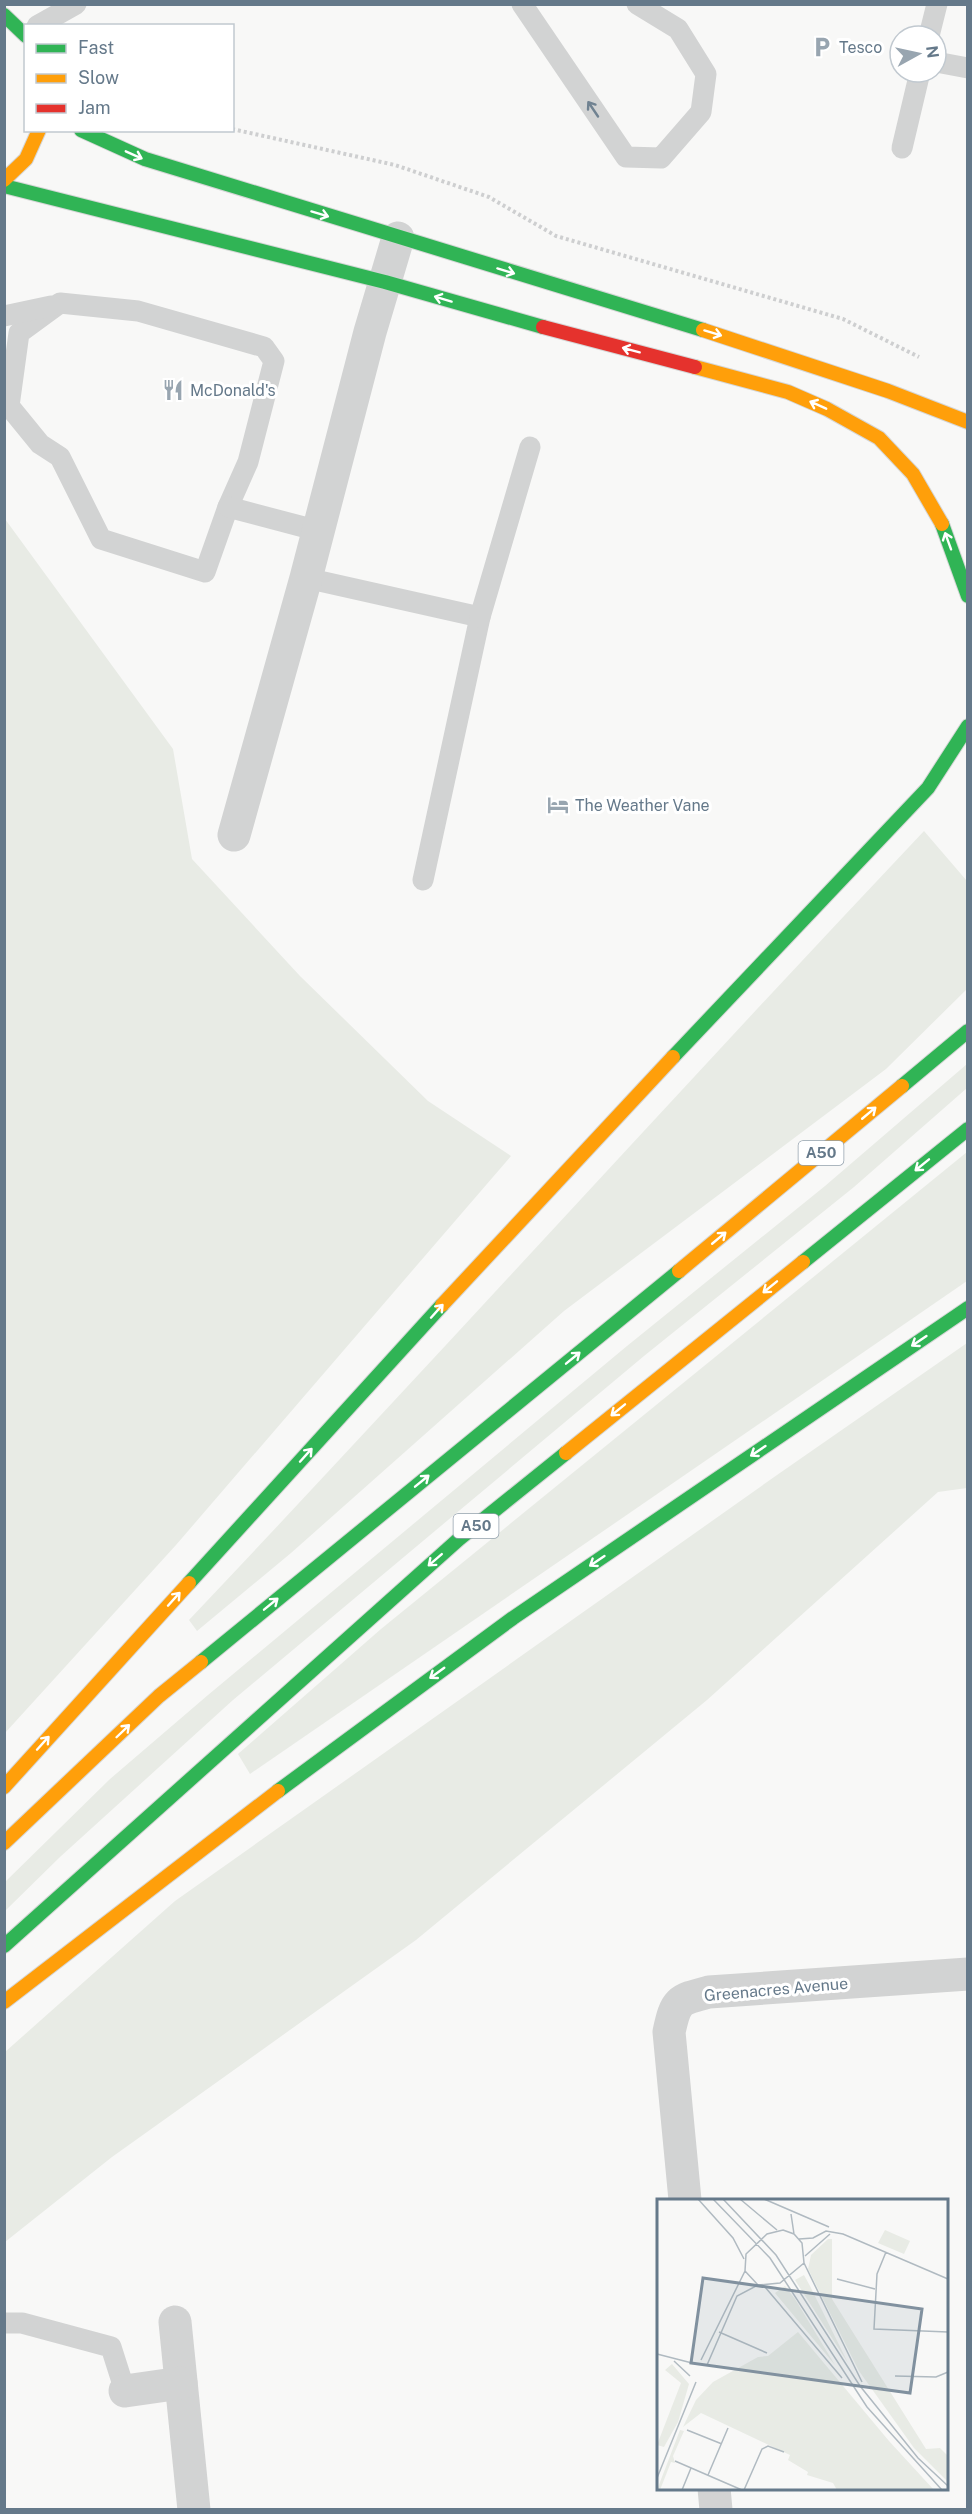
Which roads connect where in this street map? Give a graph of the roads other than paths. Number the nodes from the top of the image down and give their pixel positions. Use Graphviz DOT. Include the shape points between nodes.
graph roads {
  1 [pos="76,4"];
  2 [pos="522,4"];
  3 [pos="637,4"];
  4 [pos="937,4"];
  5 [pos="4,15"];
  6 [pos="40,24"];
  7 [pos="932,24"];
  8 [pos="24,28"];
  9 [pos="948,64"];
  10 [pos="968,68"];
  11 [pos="917,84"];
  12 [pos="39,132"];
  13 [pos="85,132"];
  14 [pos="902,148"];
  15 [pos="4,180"];
  16 [pos="4,186"];
  17 [pos="398,238"];
  18 [pos="385,282"];
  19 [pos="60,303"];
  20 [pos="4,316"];
  21 [pos="13,415"];
  22 [pos="968,422"];
  23 [pos="530,447"];
  24 [pos="228,507"];
  25 [pos="319,531"];
  26 [pos="306,578"];
  27 [pos="968,596"];
  28 [pos="480,617"];
  29 [pos="968,726"];
  30 [pos="234,835"];
  31 [pos="423,880"];
  32 [pos="968,1031"];
  33 [pos="968,1129"];
  34 [pos="968,1308"];
  35 [pos="4,1787"];
  36 [pos="4,1844"];
  37 [pos="4,1946"];
  38 [pos="968,1974"];
  39 [pos="4,2002"];
  40 [pos="686,2199"];
  41 [pos="175,2322"];
  42 [pos="4,2323"];
  43 [pos="181,2384"];
  44 [pos="125,2391"];
  45 [pos="714,2490"];
  46 [pos="194,2510"];
  47 [pos="716,2510"];
  1 -- 6 [label="lane"];
  3 -- 2 [label="lane, one-way" via="678,29 706,74 701,112 661,158 626,157"];
  4 -- 7 [label="lane"];
  5 -- 8 [label="main road"];
  9 -- 10 [label="lane"];
  11 -- 14 [label="lane"];
  12 -- 15 [label="main road" via="36,144 21,167"];
  13 -- 17 [label="main road, one-way" via="145,159"];
  16 -- 18 [label="main road"];
  17 -- 18 [label="street"];
  17 -- 22 [label="main road, one-way" via="754,345"];
  18 -- 25 [label="street"];
  27 -- 18 [label="main road, one-way" via="940,519 913,474 879,438 827,409 788,392"];
  19 -- 20 [label="lane"];
  19 -- 21 [label="lane" via="19,333 9,406"];
  19 -- 24 [label="lane" via="138,311 264,347 274,361 248,462"];
  21 -- 24 [label="lane" via="40,444 60,457 101,539 205,572"];
  23 -- 28 [label="lane"];
  24 -- 25 [label="lane"];
  25 -- 26 [label="street"];
  26 -- 28 [label="lane"];
  26 -- 30 [label="street"];
  28 -- 31 [label="lane"];
  35 -- 29 [label="main road, one-way" via="552,1184 928,788"];
  36 -- 32 [label="main road, A50, one-way" via="159,1696"];
  33 -- 37 [label="main road, A50, one-way" via="459,1539"];
  34 -- 39 [label="main road, one-way" via="513,1618 317,1761"];
  38 -- 40 [label="street, Greenacres Avenue" via="709,1992 684,1999 674,2009 669,2032"];
  41 -- 43 [label="street"];
  42 -- 44 [label="lane" via="111,2347"];
  43 -- 44 [label="street"];
  43 -- 46 [label="street"];
  45 -- 47 [label="street"];
}
